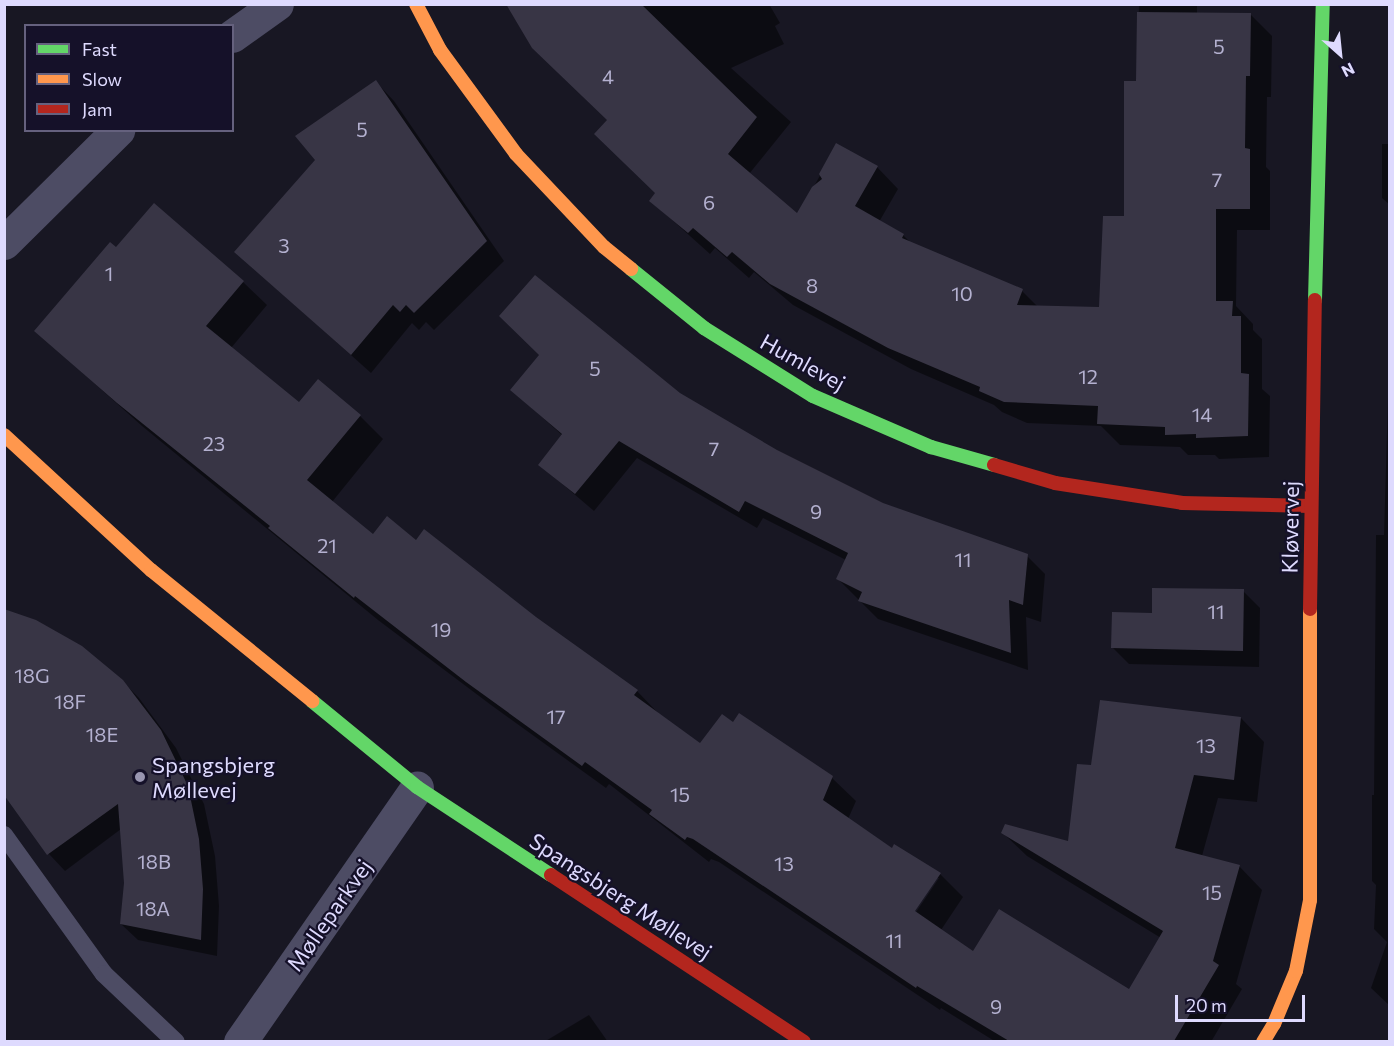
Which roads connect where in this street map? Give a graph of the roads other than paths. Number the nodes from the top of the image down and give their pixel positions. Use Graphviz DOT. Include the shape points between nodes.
graph roads {
  1 [pos="277,4"];
  2 [pos="416,4"];
  3 [pos="1323,4"];
  4 [pos="234,35"];
  5 [pos="115,132"];
  6 [pos="4,243"];
  7 [pos="4,435"];
  8 [pos="1310,506"];
  9 [pos="417,787"];
  10 [pos="4,835"];
  11 [pos="176,1041"];
  12 [pos="240,1041"];
  13 [pos="804,1041"];
  14 [pos="1263,1041"];
  1 -- 4 [label="street"];
  2 -- 8 [label="street, Humlevej" via="440,50 516,154 604,247 704,328 813,396 931,447 1054,483 1182,503"];
  3 -- 8 [label="street, Kløvervej"];
  5 -- 6 [label="street"];
  7 -- 9 [label="street, Spangsbjerg Møllevej" via="151,570"];
  8 -- 14 [label="street, Kløvervej" via="1310,900 1296,971"];
  9 -- 12 [label="street, Mølleparkvej"];
  9 -- 13 [label="street, Spangsbjerg Møllevej"];
  10 -- 11 [label="lane" via="104,974"];
}
